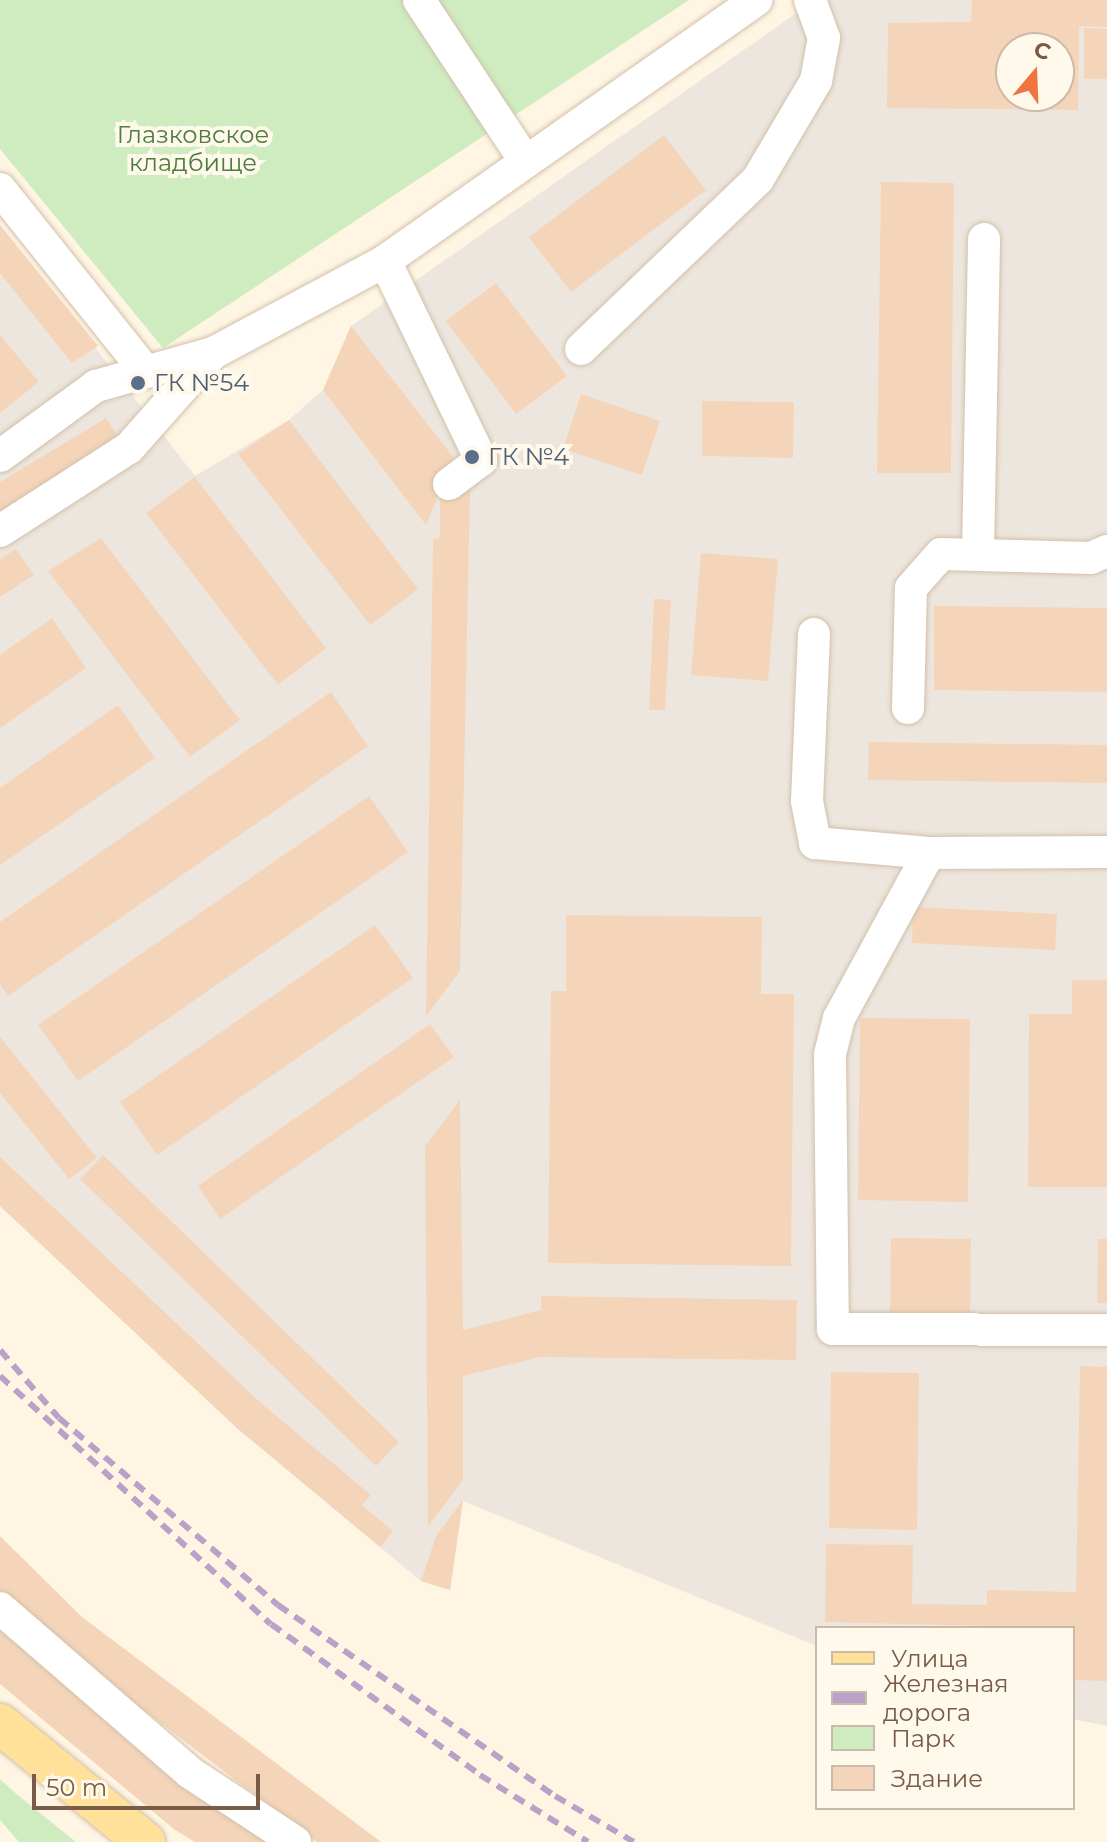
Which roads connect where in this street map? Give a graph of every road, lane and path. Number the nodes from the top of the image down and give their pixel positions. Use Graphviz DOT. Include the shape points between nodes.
graph roads {
  1 [pos="419,0"];
  2 [pos="757,0"];
  3 [pos="810,0"];
  4 [pos="525,161"];
  5 [pos="0,189"];
  6 [pos="984,239"];
  7 [pos="385,261"];
  8 [pos="581,349"];
  9 [pos="213,353"];
  10 [pos="146,372"];
  11 [pos="0,456"];
  12 [pos="449,484"];
  13 [pos="0,531"];
  14 [pos="1107,551"];
  15 [pos="978,555"];
  16 [pos="814,634"];
  17 [pos="908,708"];
  18 [pos="1107,852"];
  19 [pos="929,853"];
  20 [pos="1107,1330"];
  21 [pos="0,1608"];
  22 [pos="0,1724"];
  23 [pos="145,1842"];
  24 [pos="295,1842"];
  1 -- 4 [label="street"];
  2 -- 4 [label="street"];
  3 -- 8 [label="street" via="824,38 816,81 758,179"];
  4 -- 7 [label="street"];
  5 -- 10 [label="street"];
  6 -- 15 [label="street"];
  7 -- 9 [label="street"];
  7 -- 12 [label="street" via="481,460"];
  9 -- 10 [label="street"];
  9 -- 13 [label="street" via="129,448"];
  10 -- 11 [label="street" via="96,386"];
  14 -- 15 [label="street" via="1091,558"];
  15 -- 17 [label="street" via="941,554 911,588"];
  16 -- 19 [label="street" via="807,801 815,843"];
  18 -- 19 [label="street"];
  19 -- 20 [label="street" via="839,1018 830,1055 833,1329"];
  21 -- 24 [label="street" via="189,1772"];
  22 -- 23 [label="main road"];
}
